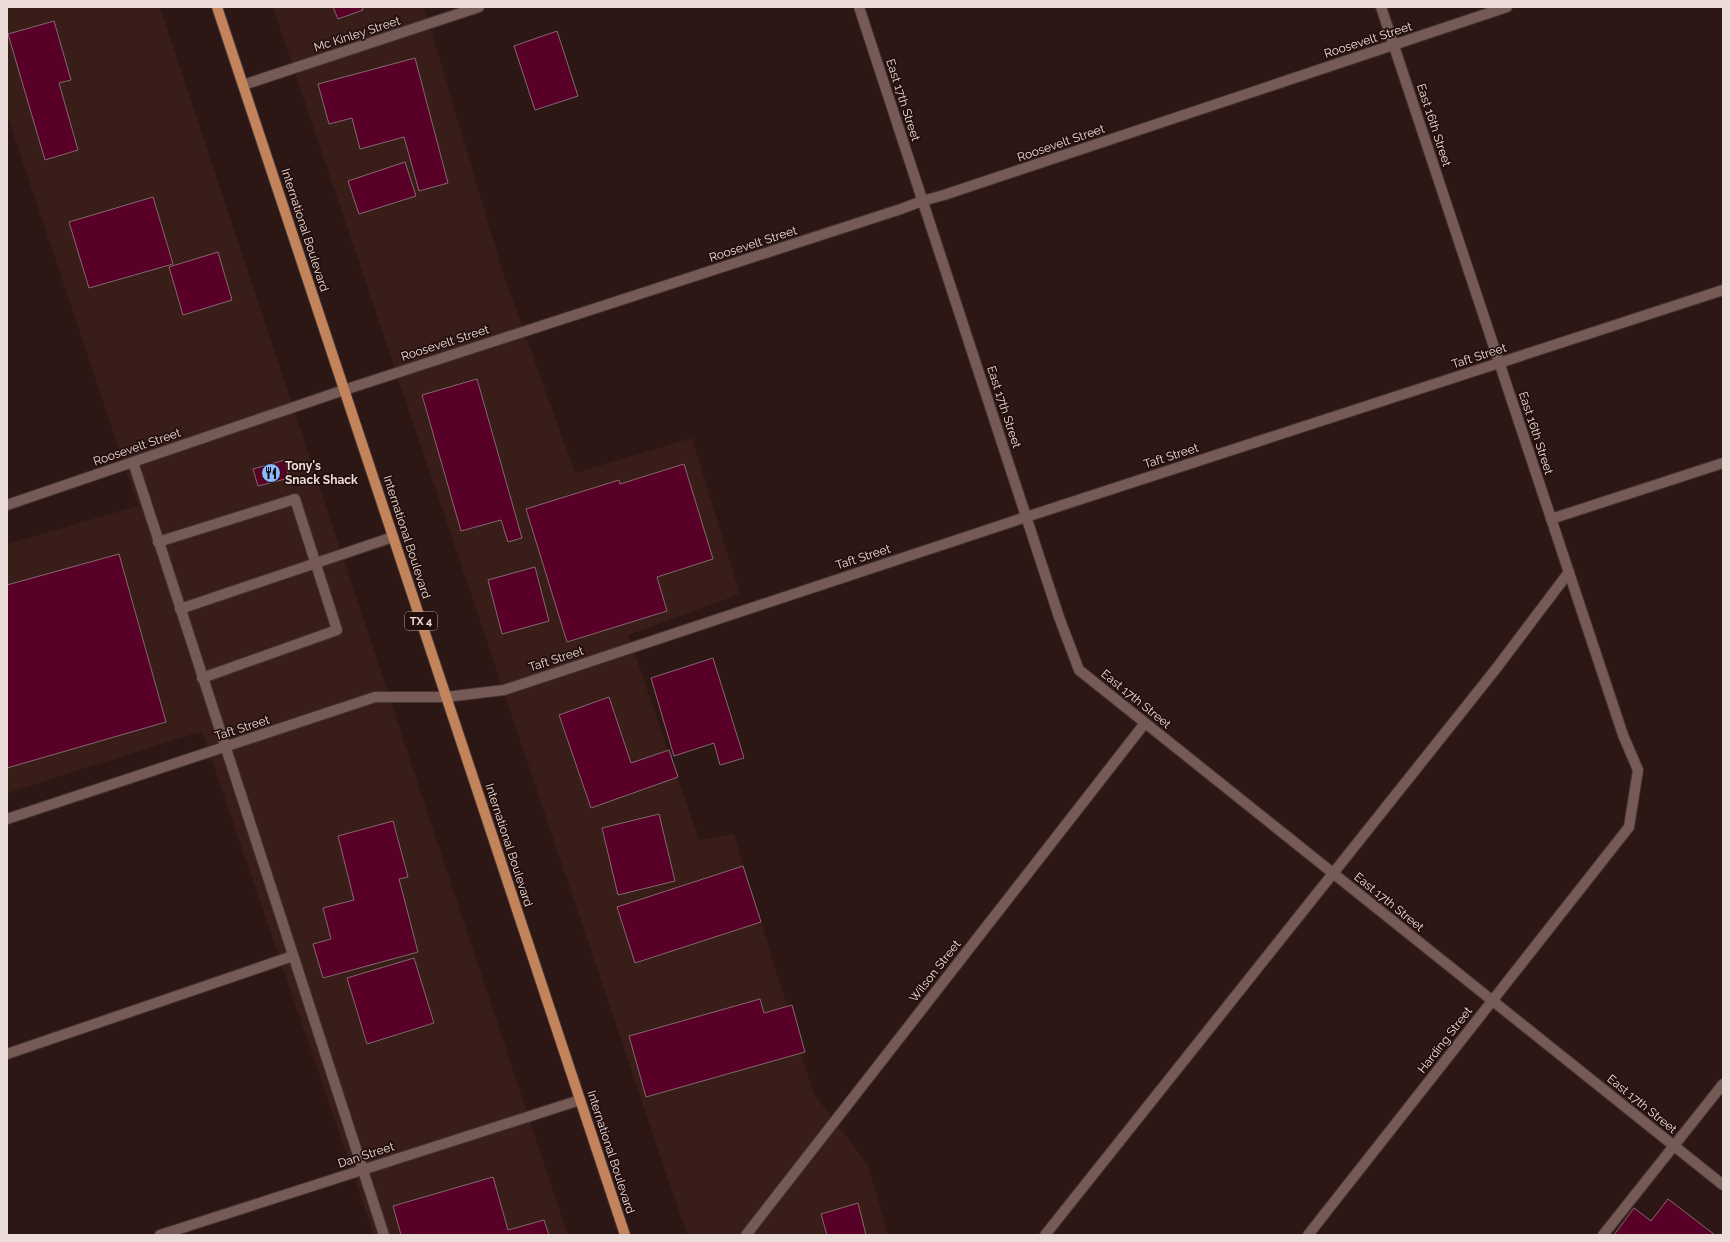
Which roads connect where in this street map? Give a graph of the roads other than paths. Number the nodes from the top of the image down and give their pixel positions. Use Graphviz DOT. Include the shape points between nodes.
graph roads {
  1 [pos="217,7"];
  2 [pos="479,7"];
  3 [pos="859,7"];
  4 [pos="1381,7"];
  5 [pos="1507,7"];
  6 [pos="1394,45"];
  7 [pos="243,85"];
  8 [pos="922,201"];
  9 [pos="1723,290"];
  10 [pos="1499,363"];
  11 [pos="344,390"];
  12 [pos="132,462"];
  13 [pos="1723,462"];
  14 [pos="7,505"];
  15 [pos="1026,517"];
  16 [pos="1551,519"];
  17 [pos="393,536"];
  18 [pos="158,542"];
  19 [pos="316,563"];
  20 [pos="1569,572"];
  21 [pos="180,608"];
  22 [pos="202,678"];
  23 [pos="446,697"];
  24 [pos="1145,723"];
  25 [pos="225,747"];
  26 [pos="7,819"];
  27 [pos="1603,861"];
  28 [pos="1332,873"];
  29 [pos="293,956"];
  30 [pos="1492,1001"];
  31 [pos="7,1054"];
  32 [pos="1723,1084"];
  33 [pos="580,1100"];
  34 [pos="1674,1146"];
  35 [pos="363,1170"];
  36 [pos="1723,1185"];
  37 [pos="160,1235"];
  38 [pos="384,1235"];
  39 [pos="625,1235"];
  40 [pos="746,1235"];
  41 [pos="1045,1235"];
  42 [pos="1308,1235"];
  43 [pos="1603,1235"];
  1 -- 7 [label="main road, International Boulevard / TX 4"];
  2 -- 7 [label="street, Mc Kinley Street"];
  3 -- 8 [label="street, East 17th Street"];
  4 -- 6 [label="street, East 16th Street"];
  5 -- 6 [label="street, Roosevelt Street"];
  6 -- 8 [label="street, Roosevelt Street"];
  6 -- 10 [label="street, East 16th Street"];
  7 -- 11 [label="main road, International Boulevard / TX 4"];
  8 -- 11 [label="street, Roosevelt Street"];
  8 -- 15 [label="street, East 17th Street"];
  9 -- 10 [label="street, Taft Street"];
  10 -- 15 [label="street, Taft Street"];
  10 -- 16 [label="street, East 16th Street"];
  11 -- 12 [label="street, Roosevelt Street"];
  11 -- 17 [label="main road, International Boulevard / TX 4"];
  12 -- 14 [label="street, Roosevelt Street"];
  12 -- 18 [label="street"];
  13 -- 16 [label="street"];
  15 -- 23 [label="street, Taft Street" via="504,690"];
  15 -- 24 [label="street, East 17th Street" via="1078,670"];
  16 -- 20 [label="street, East 16th Street"];
  17 -- 19 [label="street"];
  17 -- 23 [label="main road, International Boulevard / TX 4"];
  18 -- 19 [label="street" via="295,500"];
  18 -- 21 [label="street"];
  19 -- 21 [label="street"];
  19 -- 22 [label="street" via="337,630"];
  20 -- 27 [label="street, East 16th Street" via="1623,735 1638,770 1629,827"];
  20 -- 28 [label="street" via="1495,670"];
  21 -- 22 [label="street"];
  22 -- 25 [label="street"];
  23 -- 25 [label="street, Taft Street" via="375,697"];
  23 -- 33 [label="main road, International Boulevard / TX 4"];
  24 -- 28 [label="street, East 17th Street"];
  24 -- 40 [label="street, Wilson Street"];
  25 -- 26 [label="street, Taft Street"];
  25 -- 29 [label="street"];
  27 -- 30 [label="street, Harding Street"];
  28 -- 30 [label="street, East 17th Street"];
  28 -- 41 [label="street"];
  29 -- 31 [label="street"];
  29 -- 35 [label="street"];
  30 -- 34 [label="street, East 17th Street"];
  30 -- 42 [label="street, Harding Street"];
  32 -- 34 [label="street"];
  33 -- 35 [label="street, Dan Street"];
  33 -- 39 [label="main road, International Boulevard / TX 4"];
  34 -- 36 [label="street, East 17th Street"];
  34 -- 43 [label="street"];
  35 -- 37 [label="street, Dan Street"];
  35 -- 38 [label="street"];
}
